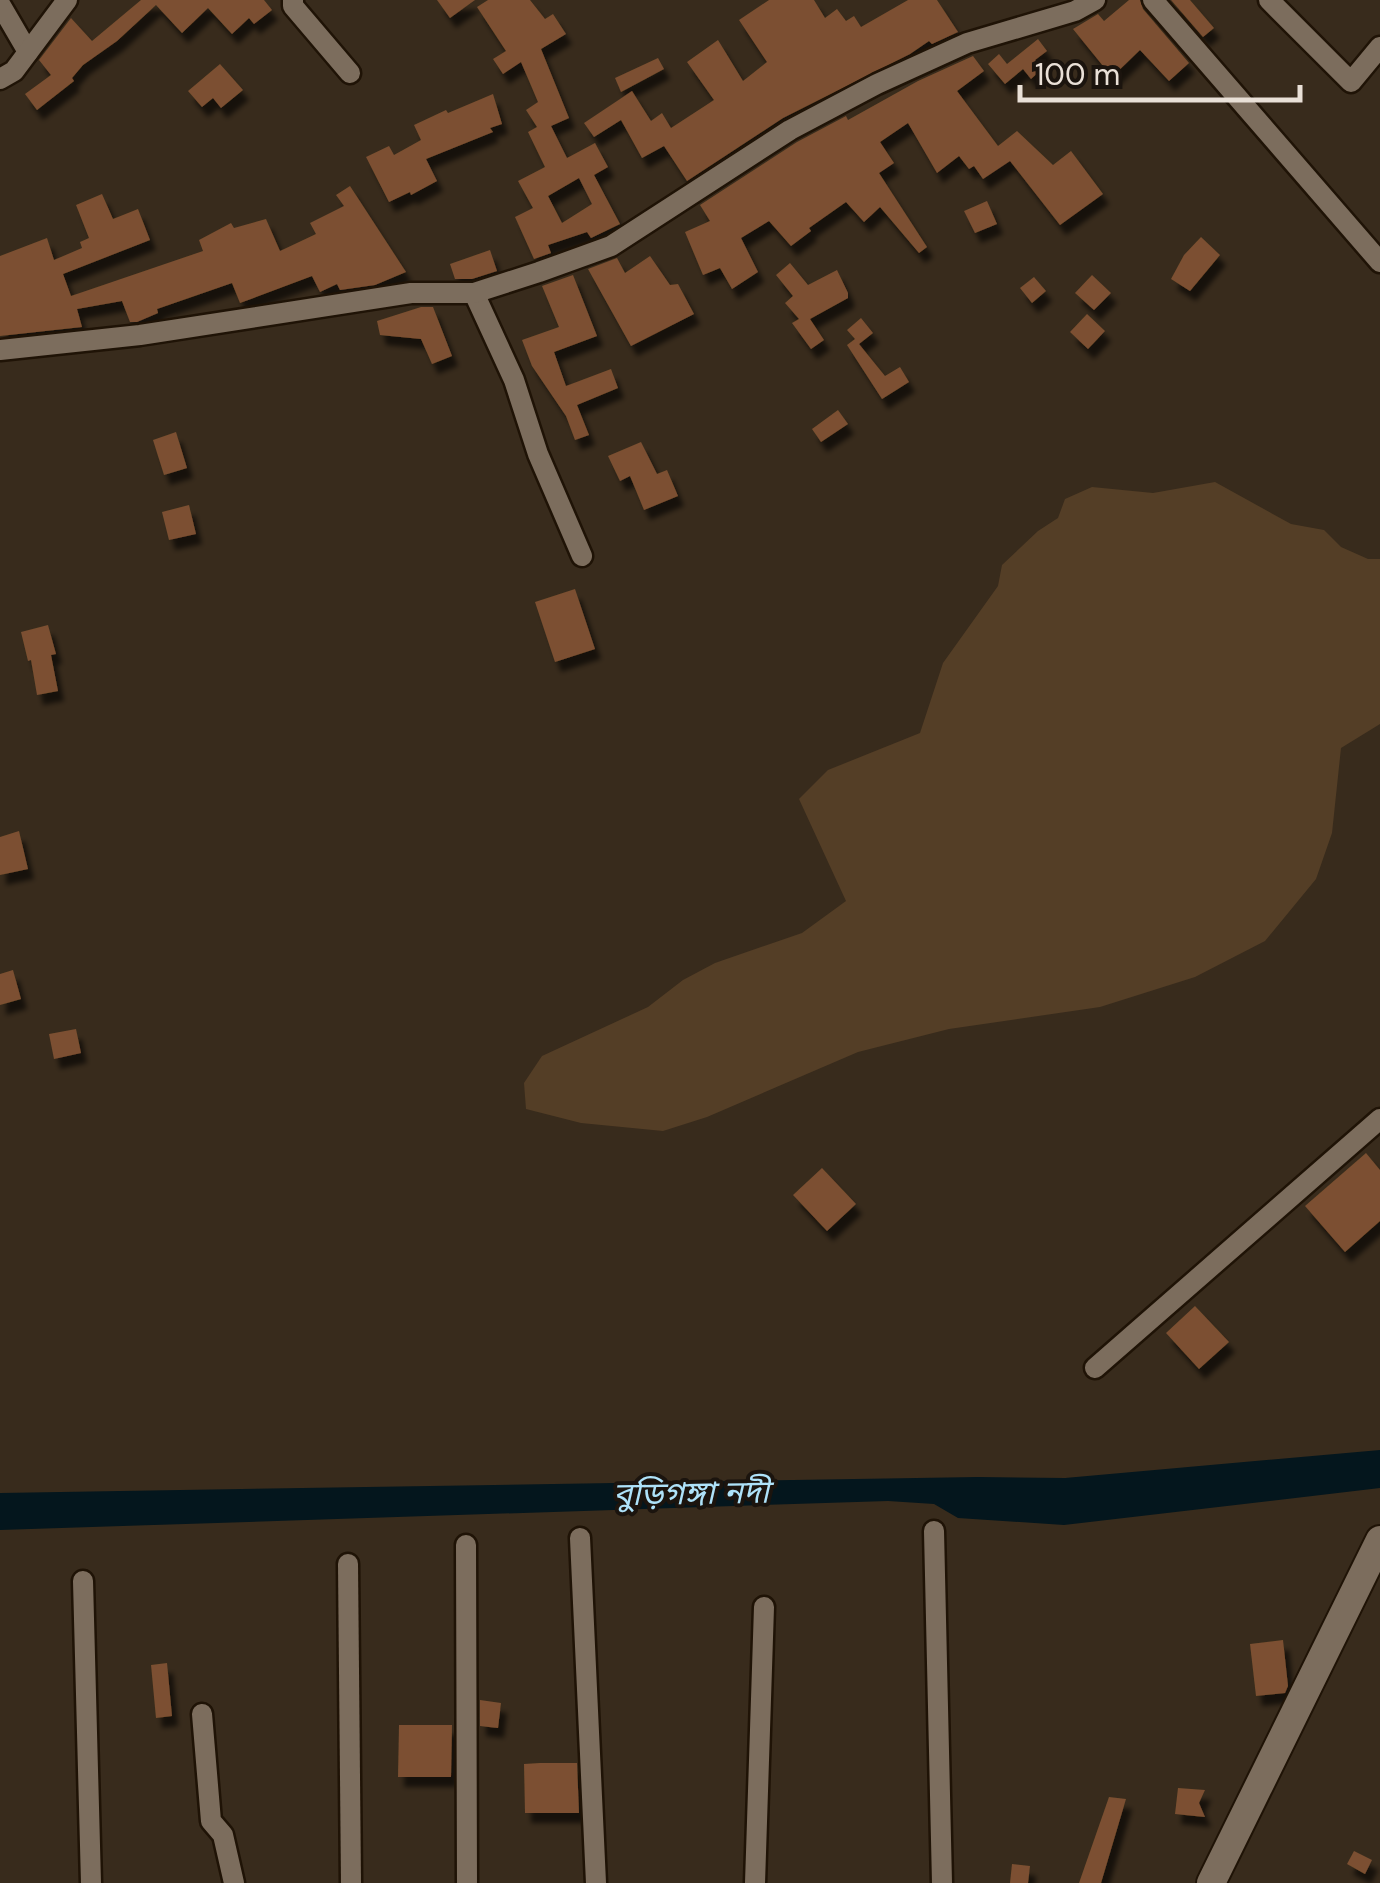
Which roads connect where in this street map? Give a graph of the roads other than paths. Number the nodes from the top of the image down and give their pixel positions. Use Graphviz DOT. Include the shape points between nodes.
graph roads {
  1 [pos="67,0"];
  2 [pos="293,0"];
  3 [pos="1095,0"];
  4 [pos="1153,0"];
  5 [pos="1269,0"];
  6 [pos="0,4"];
  7 [pos="1380,47"];
  8 [pos="28,52"];
  9 [pos="350,73"];
  10 [pos="0,79"];
  11 [pos="1379,258"];
  12 [pos="474,293"];
  13 [pos="0,350"];
  14 [pos="582,556"];
  15 [pos="1380,1119"];
  16 [pos="1095,1368"];
  17 [pos="934,1531"];
  18 [pos="580,1538"];
  19 [pos="1380,1540"];
  20 [pos="466,1545"];
  21 [pos="348,1564"];
  22 [pos="83,1581"];
  23 [pos="764,1608"];
  24 [pos="202,1714"];
  25 [pos="91,1883"];
  26 [pos="234,1883"];
  27 [pos="351,1883"];
  28 [pos="467,1883"];
  29 [pos="596,1883"];
  30 [pos="755,1883"];
  31 [pos="942,1883"];
  32 [pos="1210,1883"];
  1 -- 8 [label="street"];
  2 -- 9 [label="street"];
  3 -- 12 [label="street" via="1075,12 967,43 877,84 790,130 611,246"];
  4 -- 11 [label="street"];
  5 -- 7 [label="street" via="1351,82"];
  6 -- 8 [label="street"];
  8 -- 10 [label="street"];
  12 -- 13 [label="street" via="412,293"];
  12 -- 14 [label="street"];
  15 -- 16 [label="street"];
  17 -- 31 [label="street"];
  18 -- 29 [label="street"];
  19 -- 32 [label="street"];
  20 -- 28 [label="street"];
  21 -- 27 [label="street"];
  22 -- 25 [label="street"];
  23 -- 30 [label="street"];
  24 -- 26 [label="street" via="211,1821 223,1835"];
}
